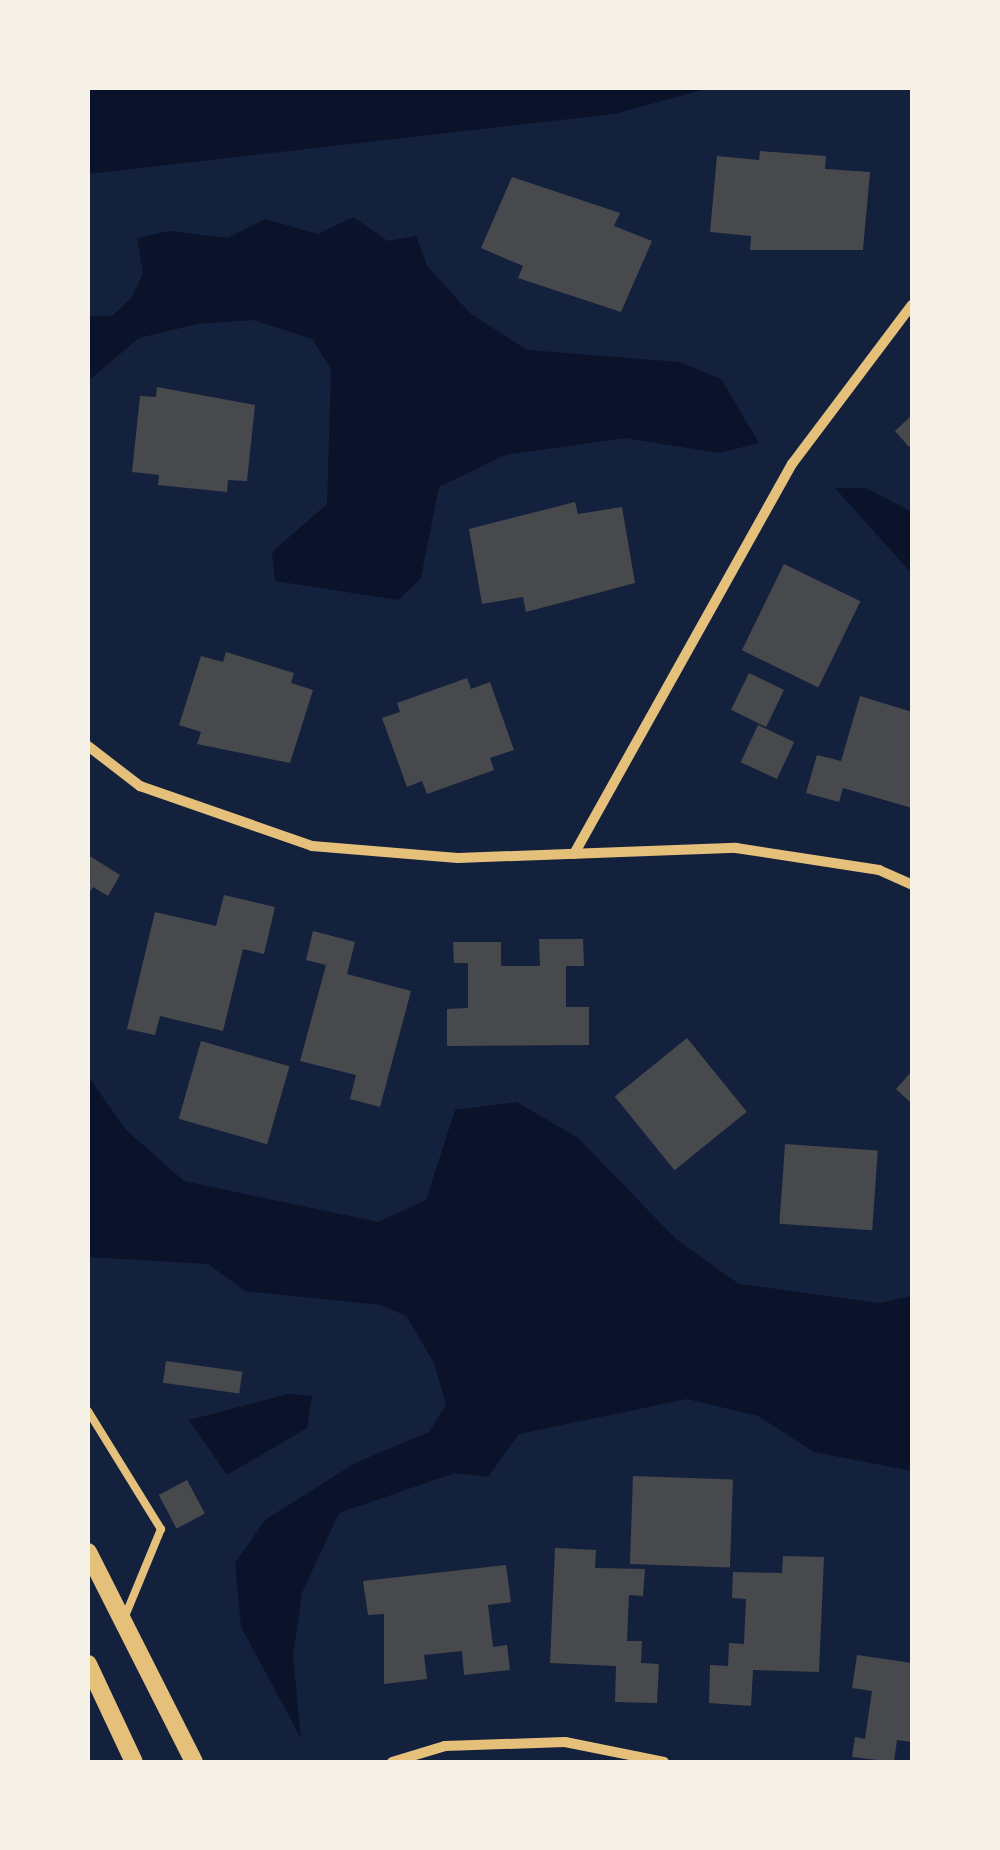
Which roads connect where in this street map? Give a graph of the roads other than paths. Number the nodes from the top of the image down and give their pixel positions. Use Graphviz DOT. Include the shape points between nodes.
graph roads {
  1 [pos="912,305"];
  2 [pos="88,746"];
  3 [pos="574,854"];
  4 [pos="912,885"];
  5 [pos="88,1411"];
  6 [pos="88,1552"];
  7 [pos="126,1614"];
  8 [pos="88,1664"];
  9 [pos="134,1762"];
  10 [pos="194,1762"];
  11 [pos="392,1762"];
  12 [pos="664,1762"];
  1 -- 3 [label="street" via="792,464"];
  2 -- 3 [label="street" via="140,786 312,846 458,858"];
  3 -- 4 [label="street" via="736,848 879,870"];
  5 -- 7 [label="lane" via="161,1529"];
  6 -- 7 [label="street"];
  7 -- 10 [label="street"];
  8 -- 9 [label="street"];
  11 -- 12 [label="street" via="445,1746 565,1742"];
}
